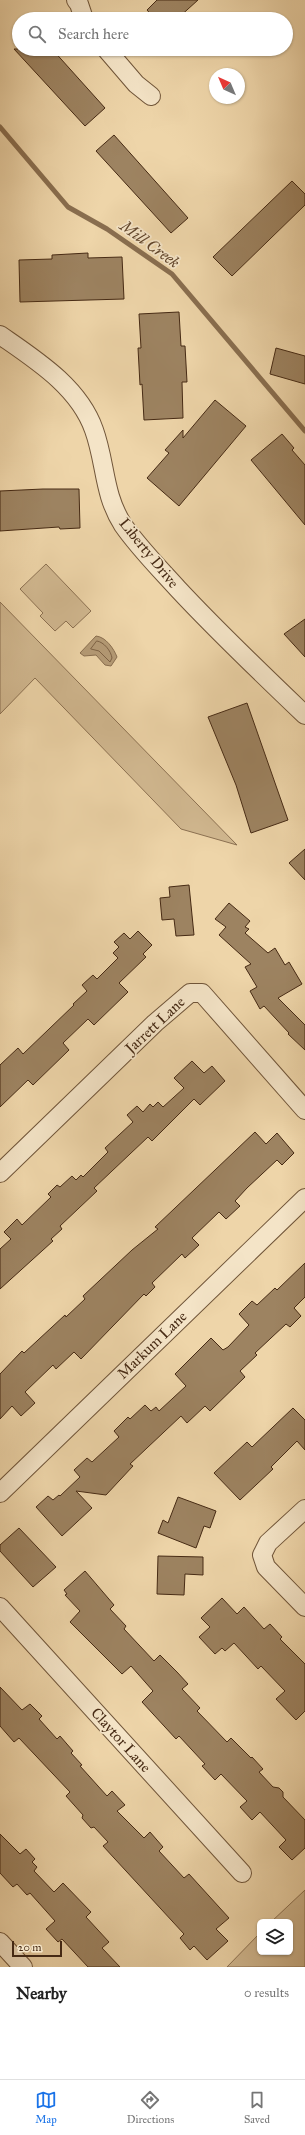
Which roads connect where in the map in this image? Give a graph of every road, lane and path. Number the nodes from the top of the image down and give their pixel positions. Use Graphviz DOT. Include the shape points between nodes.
graph roads {
  1 [pos="76,0"];
  2 [pos="82,12"];
  3 [pos="112,56"];
  4 [pos="151,96"];
  5 [pos="0,336"];
  6 [pos="305,714"];
  7 [pos="305,1110"];
  8 [pos="0,1173"];
  9 [pos="305,1198"];
  10 [pos="0,1493"];
  11 [pos="305,1509"];
  12 [pos="0,1607"];
  13 [pos="305,1607"];
  14 [pos="242,1873"];
  15 [pos="0,1942"];
  16 [pos="23,1967"];
  1 -- 2 [label="street"];
  3 -- 4 [label="street" via="136,84"];
  5 -- 6 [label="street, Liberty Drive" via="52,372 70,390 94,430 109,497 124,525 223,637"];
  7 -- 8 [label="street, Jarrett Lane" via="202,993 190,992"];
  9 -- 10 [label="street, Markum Lane"];
  11 -- 13 [label="street" via="268,1543 262,1555 266,1567"];
  12 -- 14 [label="street, Claytor Lane"];
  15 -- 16 [label="street"];
}
